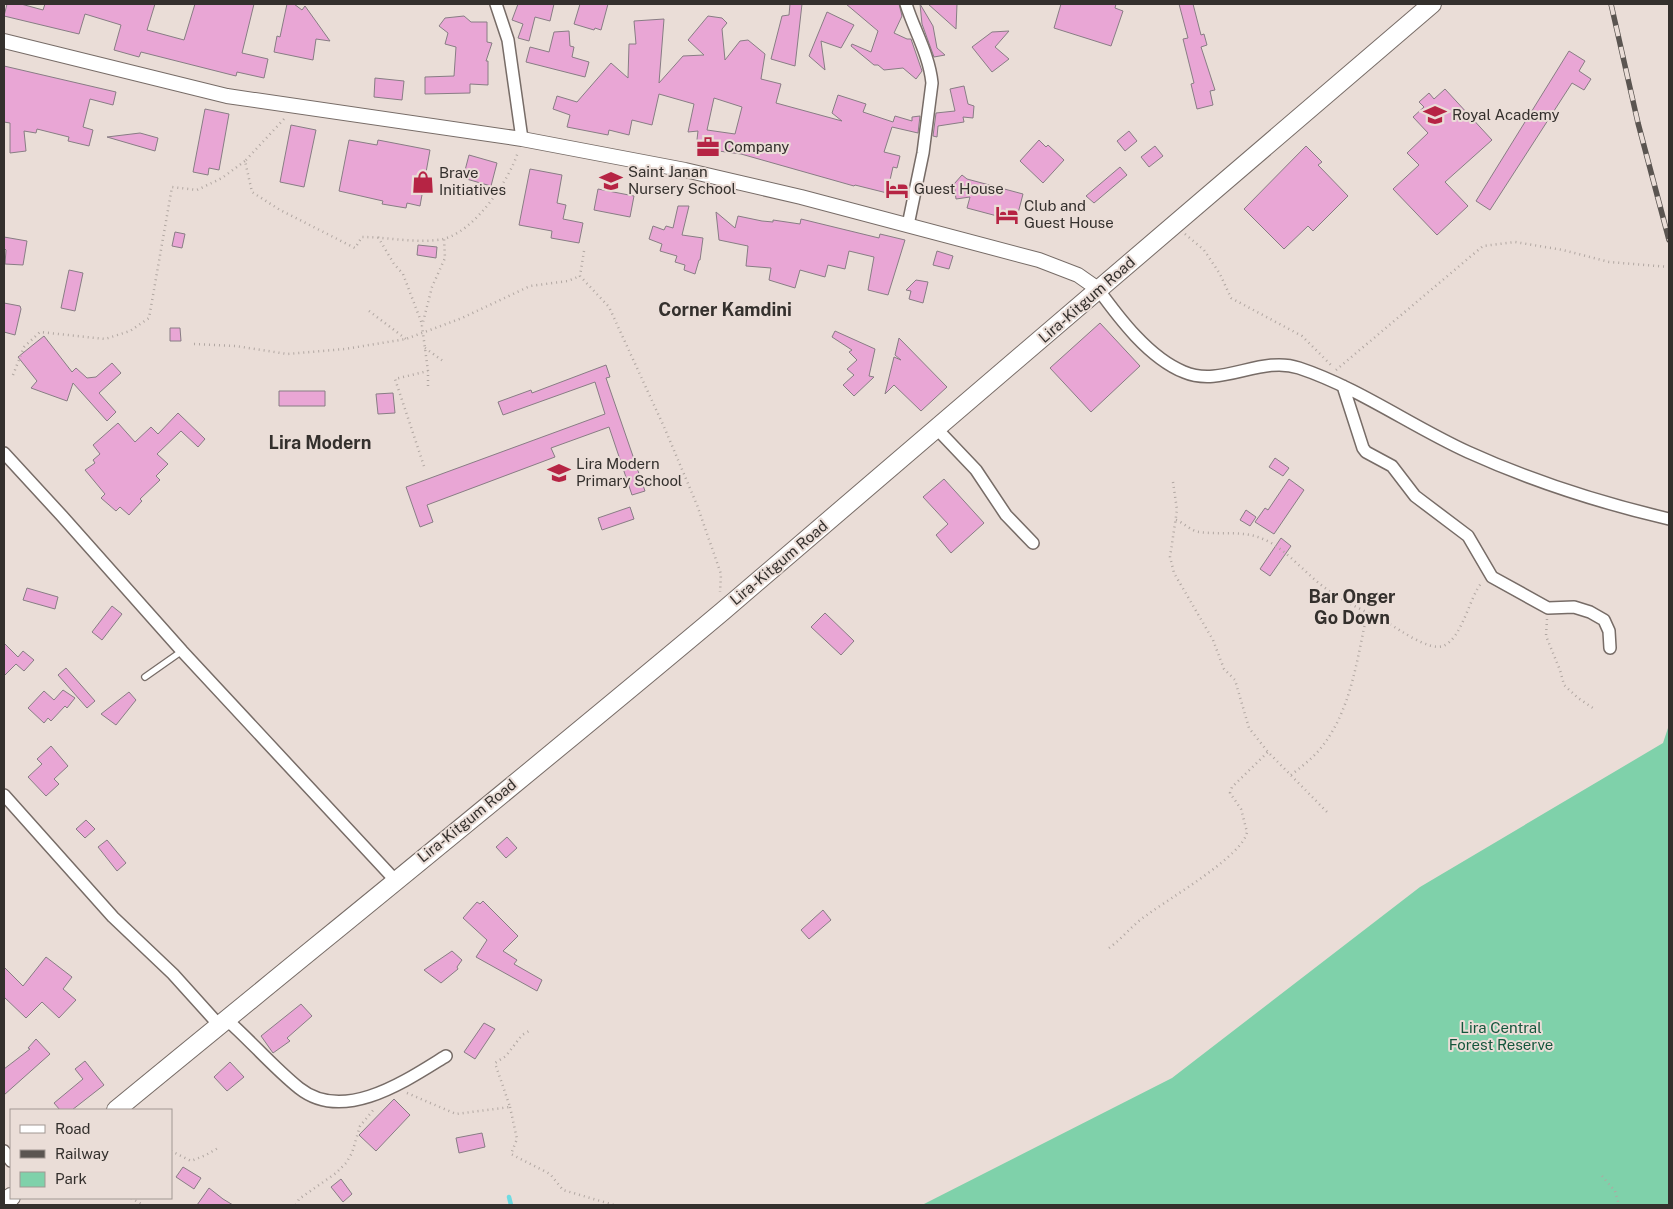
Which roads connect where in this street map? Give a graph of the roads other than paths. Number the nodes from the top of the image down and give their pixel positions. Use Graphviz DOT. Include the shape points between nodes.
graph roads {
  1 [pos="496,4"];
  2 [pos="906,4"];
  3 [pos="1432,4"];
  4 [pos="4,41"];
  5 [pos="522,139"];
  6 [pos="908,225"];
  7 [pos="1098,288"];
  8 [pos="1343,386"];
  9 [pos="937,429"];
  10 [pos="4,454"];
  11 [pos="1669,519"];
  12 [pos="1033,543"];
  13 [pos="1610,648"];
  14 [pos="182,651"];
  15 [pos="145,677"];
  16 [pos="4,795"];
  17 [pos="395,880"];
  18 [pos="223,1022"];
  19 [pos="446,1056"];
  20 [pos="117,1109"];
  1 -- 5 [label="street" via="508,40"];
  2 -- 6 [label="street" via="932,83 923,153"];
  3 -- 7 [label="main road, Lira-Kitgum Road" via="1266,144 1175,226"];
  4 -- 5 [label="street" via="210,92"];
  5 -- 6 [label="street" via="685,170"];
  6 -- 7 [label="street" via="1039,260 1078,275"];
  7 -- 8 [label="street" via="1126,328 1165,361 1184,372 1206,377 1280,365 1332,374"];
  7 -- 9 [label="main road, Lira-Kitgum Road"];
  8 -- 11 [label="street" via="1467,452 1551,485"];
  8 -- 13 [label="street" via="1366,452 1392,466 1415,496 1468,536 1492,577 1548,608 1574,607 1604,620 1609,631"];
  9 -- 12 [label="street" via="976,470 1006,515"];
  9 -- 17 [label="main road, Lira-Kitgum Road" via="720,613"];
  10 -- 14 [label="street"];
  14 -- 15 [label="lane"];
  14 -- 17 [label="street"];
  16 -- 18 [label="street" via="113,917"];
  17 -- 18 [label="main road, Lira-Kitgum Road"];
  18 -- 19 [label="street" via="300,1089 334,1101 363,1099 391,1088"];
  18 -- 20 [label="main road, Lira-Kitgum Road"];
}
